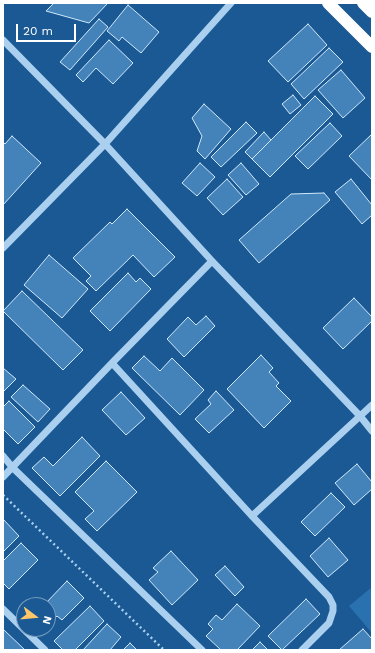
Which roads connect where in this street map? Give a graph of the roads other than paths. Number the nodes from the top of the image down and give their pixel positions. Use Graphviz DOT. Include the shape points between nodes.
graph roads {
  1 [pos="231,3"];
  2 [pos="328,3"];
  3 [pos="362,3"];
  4 [pos="372,12"];
  5 [pos="3,40"];
  6 [pos="372,47"];
  7 [pos="105,144"];
  8 [pos="3,248"];
  9 [pos="212,261"];
  10 [pos="112,363"];
  11 [pos="372,405"];
  12 [pos="360,416"];
  13 [pos="372,431"];
  14 [pos="3,456"];
  15 [pos="13,468"];
  16 [pos="3,477"];
  17 [pos="252,516"];
  18 [pos="3,609"];
  19 [pos="45,650"];
  20 [pos="202,650"];
  21 [pos="302,650"];
  1 -- 7 [label="street"];
  2 -- 6 [label="highway"];
  3 -- 4 [label="highway"];
  5 -- 7 [label="street"];
  7 -- 8 [label="street"];
  7 -- 9 [label="street"];
  9 -- 10 [label="street"];
  9 -- 12 [label="street"];
  10 -- 15 [label="street"];
  10 -- 17 [label="street"];
  11 -- 12 [label="street"];
  12 -- 13 [label="street"];
  12 -- 17 [label="street"];
  14 -- 15 [label="street"];
  15 -- 16 [label="street"];
  15 -- 20 [label="street"];
  17 -- 21 [label="street" via="329,597 333,605 334,611 329,623"];
  18 -- 19 [label="street"];
}
